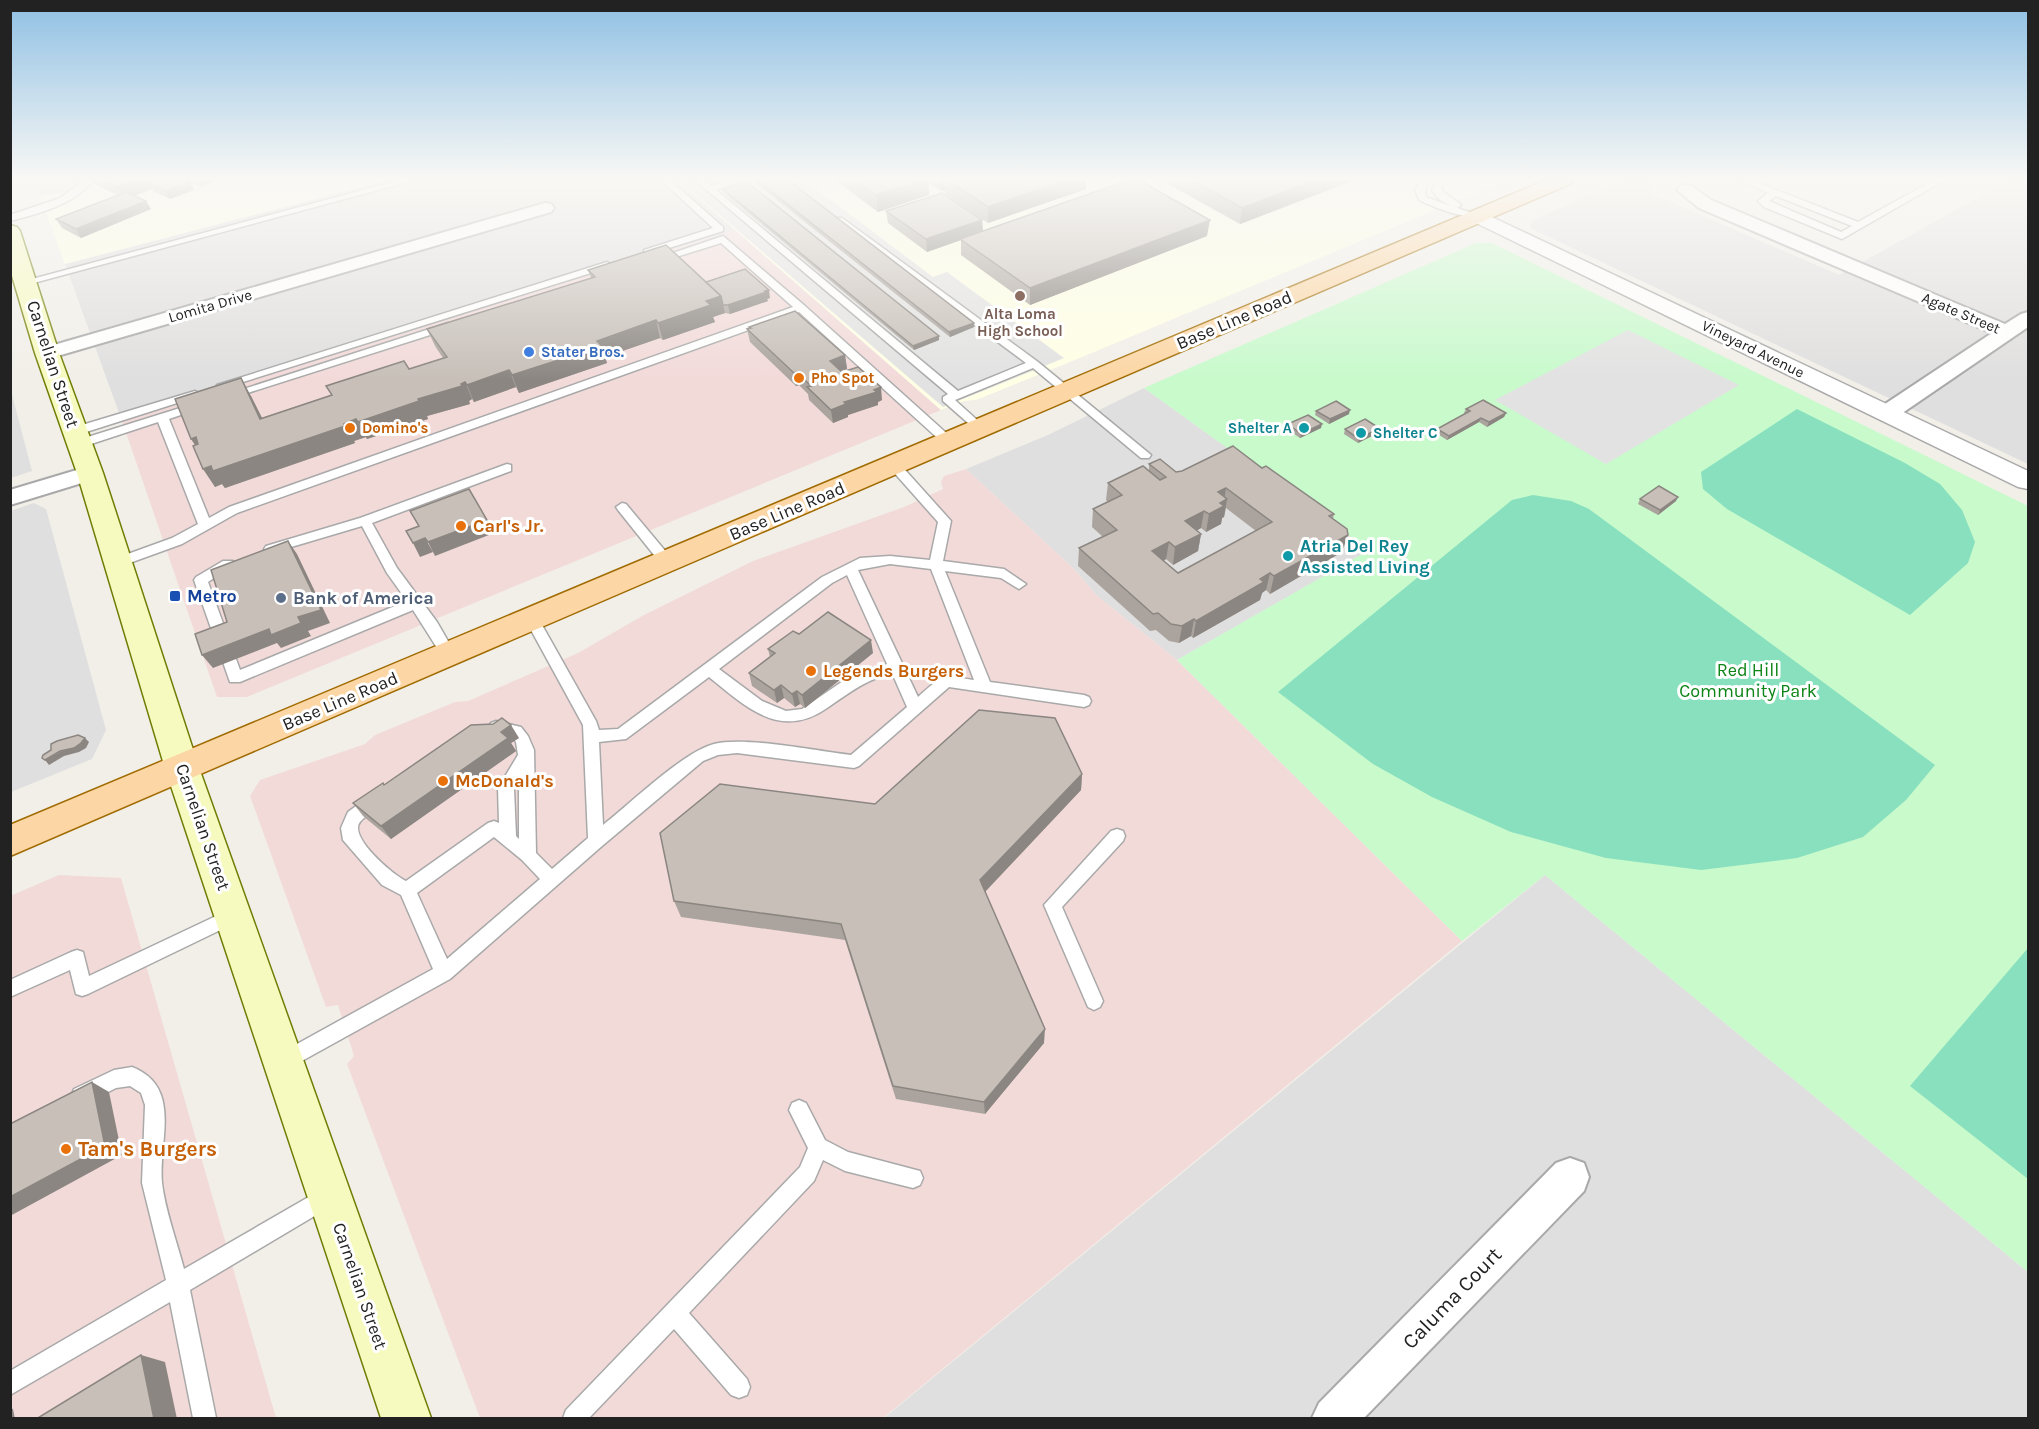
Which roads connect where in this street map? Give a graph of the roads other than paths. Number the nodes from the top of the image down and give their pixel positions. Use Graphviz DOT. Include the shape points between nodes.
graph roads {
  1 [pos="15,247"];
  2 [pos="159,247"];
  3 [pos="413,247"];
  4 [pos="664,247"];
  5 [pos="699,247"];
  6 [pos="732,247"];
  7 [pos="779,247"];
  8 [pos="875,247"];
  9 [pos="1405,247"];
  10 [pos="1541,247"];
  11 [pos="1805,247"];
  12 [pos="635,256"];
  13 [pos="614,262"];
  14 [pos="645,264"];
  15 [pos="612,274"];
  16 [pos="26,282"];
  17 [pos="801,308"];
  18 [pos="2028,318"];
  19 [pos="2006,332"];
  20 [pos="47,353"];
  21 [pos="1034,364"];
  22 [pos="217,387"];
  23 [pos="206,390"];
  24 [pos="1069,390"];
  25 [pos="956,395"];
  26 [pos="1887,413"];
  27 [pos="162,417"];
  28 [pos="980,428"];
  29 [pos="77,437"];
  30 [pos="949,442"];
  31 [pos="1145,455"];
  32 [pos="894,465"];
  33 [pos="507,468"];
  34 [pos="90,473"];
  35 [pos="2028,482"];
  36 [pos="10,498"];
  37 [pos="622,507"];
  38 [pos="365,521"];
  39 [pos="206,524"];
  40 [pos="119,562"];
  41 [pos="667,562"];
  42 [pos="936,565"];
  43 [pos="850,568"];
  44 [pos="1019,584"];
  45 [pos="416,603"];
  46 [pos="532,620"];
  47 [pos="449,655"];
  48 [pos="896,667"];
  49 [pos="709,669"];
  50 [pos="985,688"];
  51 [pos="1084,701"];
  52 [pos="915,708"];
  53 [pos="481,730"];
  54 [pos="590,737"];
  55 [pos="526,756"];
  56 [pos="182,768"];
  57 [pos="389,791"];
  58 [pos="1117,836"];
  59 [pos="508,840"];
  60 [pos="10,841"];
  61 [pos="596,841"];
  62 [pos="528,855"];
  63 [pos="550,879"];
  64 [pos="407,890"];
  65 [pos="233,916"];
  66 [pos="444,972"];
  67 [pos="10,988"];
  68 [pos="1094,1001"];
  69 [pos="283,1061"];
  70 [pos="62,1106"];
  71 [pos="799,1110"];
  72 [pos="818,1147"];
  73 [pos="1570,1177"];
  74 [pos="914,1178"];
  75 [pos="329,1196"];
  76 [pos="178,1286"];
  77 [pos="675,1314"];
  78 [pos="10,1384"];
  79 [pos="739,1387"];
  80 [pos="205,1419"];
  81 [pos="406,1419"];
  82 [pos="574,1419"];
  83 [pos="1334,1419"];
  1 -- 16 [label="main road, Carnelian Street"];
  2 -- 16 [label="lane"];
  3 -- 20 [label="street, Lomita Drive"];
  4 -- 12 [label="lane"];
  5 -- 14 [label="lane"];
  6 -- 17 [label="lane"];
  7 -- 25 [label="lane"];
  8 -- 21 [label="lane"];
  9 -- 24 [label="main road, Base Line Road"];
  10 -- 26 [label="street, Vineyard Avenue"];
  11 -- 19 [label="street, Agate Street"];
  13 -- 22 [label="lane"];
  15 -- 27 [label="lane"];
  16 -- 20 [label="main road, Carnelian Street"];
  17 -- 30 [label="lane"];
  17 -- 39 [label="lane" via="233,510"];
  18 -- 19 [label="street"];
  19 -- 26 [label="street"];
  20 -- 29 [label="main road, Carnelian Street"];
  21 -- 24 [label="lane"];
  21 -- 25 [label="lane"];
  23 -- 29 [label="lane"];
  24 -- 28 [label="main road, Base Line Road"];
  24 -- 31 [label="lane"];
  25 -- 28 [label="lane" via="947,399"];
  26 -- 35 [label="street, Vineyard Avenue"];
  27 -- 29 [label="lane"];
  27 -- 39 [label="lane"];
  28 -- 30 [label="main road, Base Line Road"];
  29 -- 34 [label="main road, Carnelian Street"];
  30 -- 32 [label="main road, Base Line Road"];
  32 -- 41 [label="main road, Base Line Road"];
  32 -- 42 [label="lane" via="945,521"];
  33 -- 38 [label="lane"];
  34 -- 36 [label="street"];
  34 -- 40 [label="main road, Carnelian Street"];
  37 -- 41 [label="lane"];
  38 -- 45 [label="lane"];
  38 -- 45 [label="lane" via="297,539 222,566 201,580 235,678"];
  39 -- 40 [label="lane" via="177,541"];
  40 -- 56 [label="main road, Carnelian Street"];
  41 -- 46 [label="main road, Base Line Road"];
  42 -- 43 [label="lane" via="890,560"];
  42 -- 44 [label="lane" via="1004,574"];
  42 -- 50 [label="lane"];
  43 -- 48 [label="lane"];
  43 -- 49 [label="lane" via="827,580"];
  45 -- 47 [label="lane"];
  46 -- 47 [label="main road, Base Line Road"];
  46 -- 54 [label="lane" via="591,725"];
  47 -- 56 [label="main road, Base Line Road"];
  48 -- 49 [label="lane" via="852,681 824,704 793,717 775,714 756,704"];
  48 -- 52 [label="lane"];
  49 -- 54 [label="lane" via="621,735"];
  50 -- 51 [label="lane"];
  50 -- 52 [label="lane" via="946,681"];
  52 -- 61 [label="lane" via="854,762 737,747 716,749 698,758"];
  53 -- 55 [label="lane" via="488,727 516,731 523,740"];
  54 -- 61 [label="lane"];
  55 -- 59 [label="lane" via="506,788"];
  55 -- 62 [label="lane"];
  56 -- 60 [label="main road, Base Line Road"];
  56 -- 65 [label="main road, Carnelian Street"];
  57 -- 64 [label="lane" via="354,817 351,840 388,880"];
  58 -- 68 [label="lane" via="1053,906"];
  59 -- 62 [label="lane"];
  59 -- 64 [label="lane" via="494,828"];
  61 -- 63 [label="lane"];
  62 -- 63 [label="lane"];
  63 -- 66 [label="lane"];
  64 -- 66 [label="lane"];
  65 -- 67 [label="lane" via="82,988 76,958"];
  65 -- 69 [label="main road, Carnelian Street"];
  66 -- 69 [label="lane"];
  69 -- 75 [label="main road, Carnelian Street"];
  70 -- 76 [label="lane" via="114,1079 132,1076 148,1087 155,1105 152,1183"];
  71 -- 72 [label="lane"];
  72 -- 74 [label="lane" via="845,1161"];
  72 -- 77 [label="lane" via="807,1174"];
  73 -- 83 [label="street, Caluma Court"];
  75 -- 76 [label="lane"];
  75 -- 81 [label="main road, Carnelian Street"];
  76 -- 78 [label="lane"];
  76 -- 80 [label="lane"];
  77 -- 79 [label="lane"];
  77 -- 82 [label="lane"];
}
